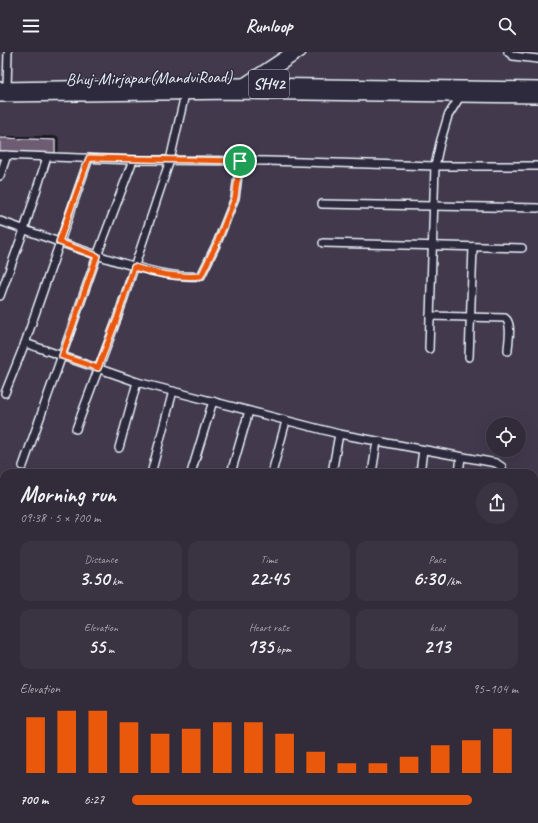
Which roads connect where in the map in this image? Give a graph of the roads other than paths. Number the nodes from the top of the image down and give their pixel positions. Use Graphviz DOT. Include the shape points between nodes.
graph roads {
  1 [pos="8,52"];
  2 [pos="289,52"];
  3 [pos="301,52"];
  4 [pos="508,52"];
  5 [pos="538,59"];
  6 [pos="252,84"];
  7 [pos="4,88"];
  8 [pos="538,88"];
  9 [pos="239,89"];
  10 [pos="185,94"];
  11 [pos="461,95"];
  12 [pos="0,96"];
  13 [pos="538,97"];
  14 [pos="3,155"];
  15 [pos="47,157"];
  16 [pos="89,158"];
  17 [pos="133,160"];
  18 [pos="170,160"];
  19 [pos="240,161"];
  20 [pos="435,166"];
  21 [pos="538,166"];
  22 [pos="0,176"];
  23 [pos="322,204"];
  24 [pos="434,206"];
  25 [pos="538,208"];
  26 [pos="0,222"];
  27 [pos="24,230"];
  28 [pos="59,242"];
  29 [pos="323,243"];
  30 [pos="432,246"];
  31 [pos="473,247"];
  32 [pos="522,248"];
  33 [pos="97,256"];
  34 [pos="134,267"];
  35 [pos="0,296"];
  36 [pos="430,316"];
  37 [pos="471,318"];
  38 [pos="25,343"];
  39 [pos="429,348"];
  40 [pos="508,351"];
  41 [pos="62,356"];
  42 [pos="469,357"];
  43 [pos="98,368"];
  44 [pos="137,382"];
  45 [pos="173,391"];
  46 [pos="4,393"];
  47 [pos="213,401"];
  48 [pos="249,411"];
  49 [pos="286,421"];
  50 [pos="76,429"];
  51 [pos="339,434"];
  52 [pos="376,441"];
  53 [pos="119,448"];
  54 [pos="423,450"];
  55 [pos="461,457"];
  56 [pos="23,466"];
  57 [pos="152,469"];
  58 [pos="191,469"];
  59 [pos="232,469"];
  60 [pos="273,469"];
  61 [pos="333,469"];
  62 [pos="372,469"];
  63 [pos="421,469"];
  64 [pos="459,469"];
  65 [pos="502,469"];
  1 -- 7 [label="street"];
  2 -- 9 [label="street"];
  3 -- 6 [label="main road"];
  4 -- 5 [label="street" via="513,56"];
  6 -- 8 [label="main road, Bhuj-Mirjapar(MandviRoad) / SH42"];
  6 -- 9 [label="main road, Bhuj-Mirjapar(MandviRoad) / SH42"];
  7 -- 9 [label="main road, Bhuj-Mirjapar(MandviRoad) / SH42"];
  9 -- 10 [label="main road, Bhuj-Mirjapar(MandviRoad) / SH42"];
  9 -- 11 [label="main road, Bhuj-Mirjapar(MandviRoad) / SH42"];
  10 -- 12 [label="main road, Bhuj-Mirjapar(MandviRoad) / SH42"];
  10 -- 18 [label="street"];
  11 -- 13 [label="main road, Bhuj-Mirjapar(MandviRoad) / SH42"];
  11 -- 20 [label="street" via="448,116"];
  14 -- 15 [label="street"];
  14 -- 22 [label="street"];
  15 -- 16 [label="street"];
  15 -- 27 [label="street"];
  16 -- 17 [label="street"];
  16 -- 28 [label="street"];
  17 -- 18 [label="street"];
  17 -- 33 [label="street"];
  18 -- 19 [label="street"];
  18 -- 34 [label="street"];
  19 -- 20 [label="street"];
  19 -- 34 [label="street" via="235,198 201,276 185,277 154,273"];
  20 -- 21 [label="street"];
  20 -- 24 [label="street"];
  23 -- 24 [label="street"];
  24 -- 25 [label="street"];
  24 -- 30 [label="street"];
  26 -- 27 [label="street"];
  27 -- 28 [label="street"];
  27 -- 35 [label="street"];
  28 -- 33 [label="street"];
  28 -- 38 [label="street"];
  29 -- 30 [label="street"];
  30 -- 31 [label="street"];
  30 -- 36 [label="street"];
  31 -- 32 [label="street"];
  31 -- 37 [label="street"];
  33 -- 34 [label="street"];
  33 -- 41 [label="street"];
  34 -- 43 [label="street"];
  36 -- 37 [label="street"];
  36 -- 39 [label="street"];
  37 -- 40 [label="street" via="508,320"];
  37 -- 42 [label="street"];
  38 -- 41 [label="street"];
  38 -- 46 [label="street"];
  41 -- 43 [label="street"];
  41 -- 56 [label="street"];
  43 -- 44 [label="street"];
  43 -- 50 [label="street"];
  44 -- 45 [label="street"];
  44 -- 53 [label="street"];
  45 -- 47 [label="street"];
  45 -- 57 [label="street"];
  47 -- 48 [label="street"];
  47 -- 58 [label="street"];
  48 -- 49 [label="street"];
  48 -- 59 [label="street"];
  49 -- 51 [label="street"];
  49 -- 60 [label="street"];
  51 -- 52 [label="street"];
  51 -- 61 [label="street"];
  52 -- 54 [label="street"];
  52 -- 62 [label="street"];
  54 -- 55 [label="street"];
  54 -- 63 [label="street"];
  55 -- 64 [label="street"];
  55 -- 65 [label="street" via="496,463"];
}
